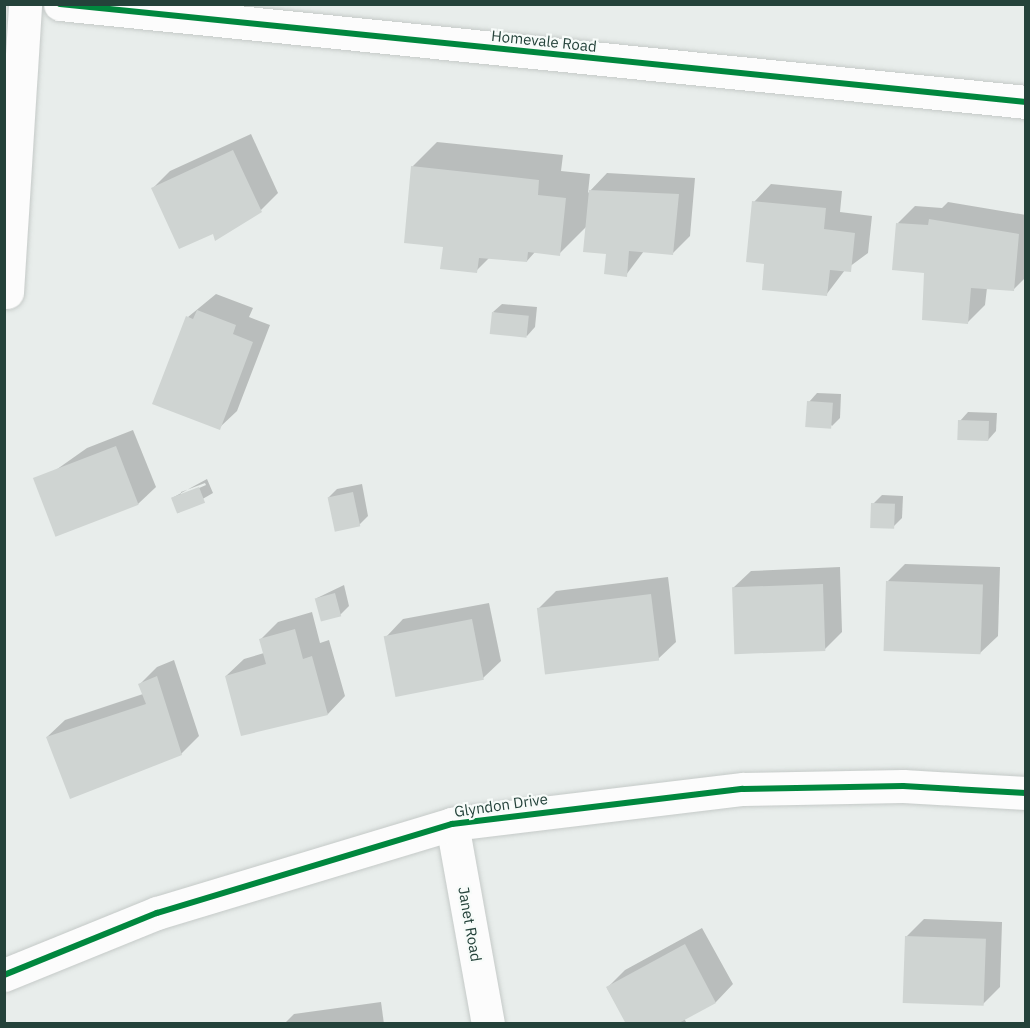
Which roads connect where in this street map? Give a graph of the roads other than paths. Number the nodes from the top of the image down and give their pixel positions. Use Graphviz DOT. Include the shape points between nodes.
graph roads {
  1 [pos="25,4"];
  2 [pos="60,4"];
  3 [pos="1026,102"];
  4 [pos="7,292"];
  5 [pos="1026,793"];
  6 [pos="452,824"];
  7 [pos="4,975"];
  8 [pos="488,1023"];
  1 -- 4 [label="street"];
  2 -- 3 [label="street, Homevale Road"];
  5 -- 6 [label="street, Glyndon Drive" via="903,786 743,789"];
  6 -- 7 [label="street, Glyndon Drive" via="158,913"];
  6 -- 8 [label="street, Janet Road"];
}
